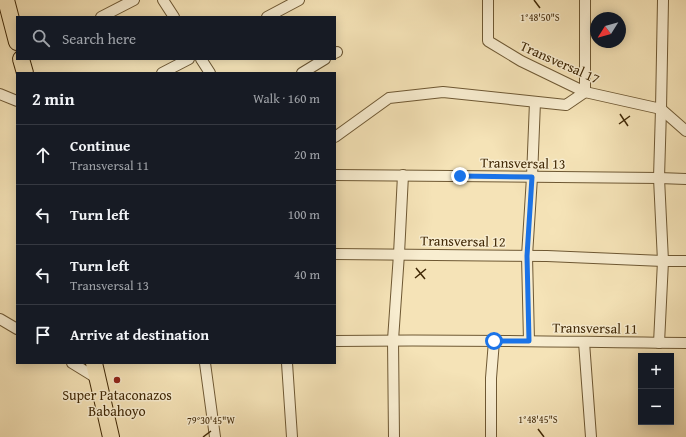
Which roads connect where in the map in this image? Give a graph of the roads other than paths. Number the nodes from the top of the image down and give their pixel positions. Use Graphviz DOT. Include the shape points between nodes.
graph roads {
  1 [pos="6,0"];
  2 [pos="134,0"];
  3 [pos="163,0"];
  4 [pos="299,0"];
  5 [pos="488,0"];
  6 [pos="585,0"];
  7 [pos="663,0"];
  8 [pos="103,16"];
  9 [pos="173,16"];
  10 [pos="269,16"];
  11 [pos="16,38"];
  12 [pos="22,60"];
  13 [pos="187,60"];
  14 [pos="202,60"];
  15 [pos="323,60"];
  16 [pos="25,72"];
  17 [pos="164,72"];
  18 [pos="209,72"];
  19 [pos="304,72"];
  20 [pos="585,92"];
  21 [pos="0,94"];
  22 [pos="16,101"];
  23 [pos="535,102"];
  24 [pos="662,109"];
  25 [pos="686,131"];
  26 [pos="336,136"];
  27 [pos="336,175"];
  28 [pos="403,175"];
  29 [pos="532,177"];
  30 [pos="659,178"];
  31 [pos="686,179"];
  32 [pos="336,254"];
  33 [pos="399,254"];
  34 [pos="527,256"];
  35 [pos="663,261"];
  36 [pos="686,261"];
  37 [pos="0,319"];
  38 [pos="16,328"];
  39 [pos="393,340"];
  40 [pos="336,341"];
  41 [pos="494,341"];
  42 [pos="529,341"];
  43 [pos="584,342"];
  44 [pos="659,343"];
  45 [pos="686,344"];
  46 [pos="74,364"];
  47 [pos="94,364"];
  48 [pos="205,364"];
  49 [pos="287,364"];
  50 [pos="98,379"];
  51 [pos="111,437"];
  52 [pos="215,437"];
  53 [pos="292,437"];
  54 [pos="394,437"];
  55 [pos="491,437"];
  56 [pos="590,437"];
  1 -- 11 [label="highway"];
  2 -- 8 [label="street"];
  3 -- 9 [label="street"];
  4 -- 10 [label="street"];
  5 -- 20 [label="street, Transversal 17" via="488,41 521,61"];
  6 -- 20 [label="street"];
  7 -- 24 [label="street"];
  12 -- 16 [label="highway"];
  13 -- 17 [label="street"];
  14 -- 18 [label="street"];
  15 -- 19 [label="street"];
  20 -- 23 [label="street" via="566,105"];
  20 -- 24 [label="street, Transversal 17"];
  21 -- 22 [label="street"];
  23 -- 26 [label="street" via="443,92 389,98"];
  23 -- 29 [label="street"];
  24 -- 25 [label="street"];
  24 -- 30 [label="street"];
  27 -- 28 [label="street, Transversal 13"];
  28 -- 29 [label="street, Transversal 13"];
  28 -- 33 [label="street"];
  29 -- 30 [label="street, Transversal 13"];
  29 -- 34 [label="street"];
  30 -- 31 [label="street, Transversal 13"];
  30 -- 35 [label="street"];
  32 -- 33 [label="street, Transversal 12"];
  33 -- 34 [label="street, Transversal 12"];
  33 -- 39 [label="street"];
  34 -- 35 [label="street, Transversal 12"];
  34 -- 42 [label="street"];
  35 -- 36 [label="street, Transversal 12"];
  35 -- 44 [label="street"];
  37 -- 38 [label="street"];
  39 -- 40 [label="street, Transversal 11"];
  39 -- 41 [label="street, Transversal 11"];
  39 -- 54 [label="street"];
  41 -- 42 [label="street, Transversal 11"];
  41 -- 55 [label="street"];
  42 -- 43 [label="street, Transversal 11"];
  43 -- 44 [label="street, Transversal 11"];
  43 -- 56 [label="street"];
  44 -- 45 [label="street, Transversal 11"];
  46 -- 50 [label="street"];
  47 -- 50 [label="highway"];
  48 -- 52 [label="street"];
  49 -- 53 [label="street"];
  50 -- 51 [label="highway"];
}
